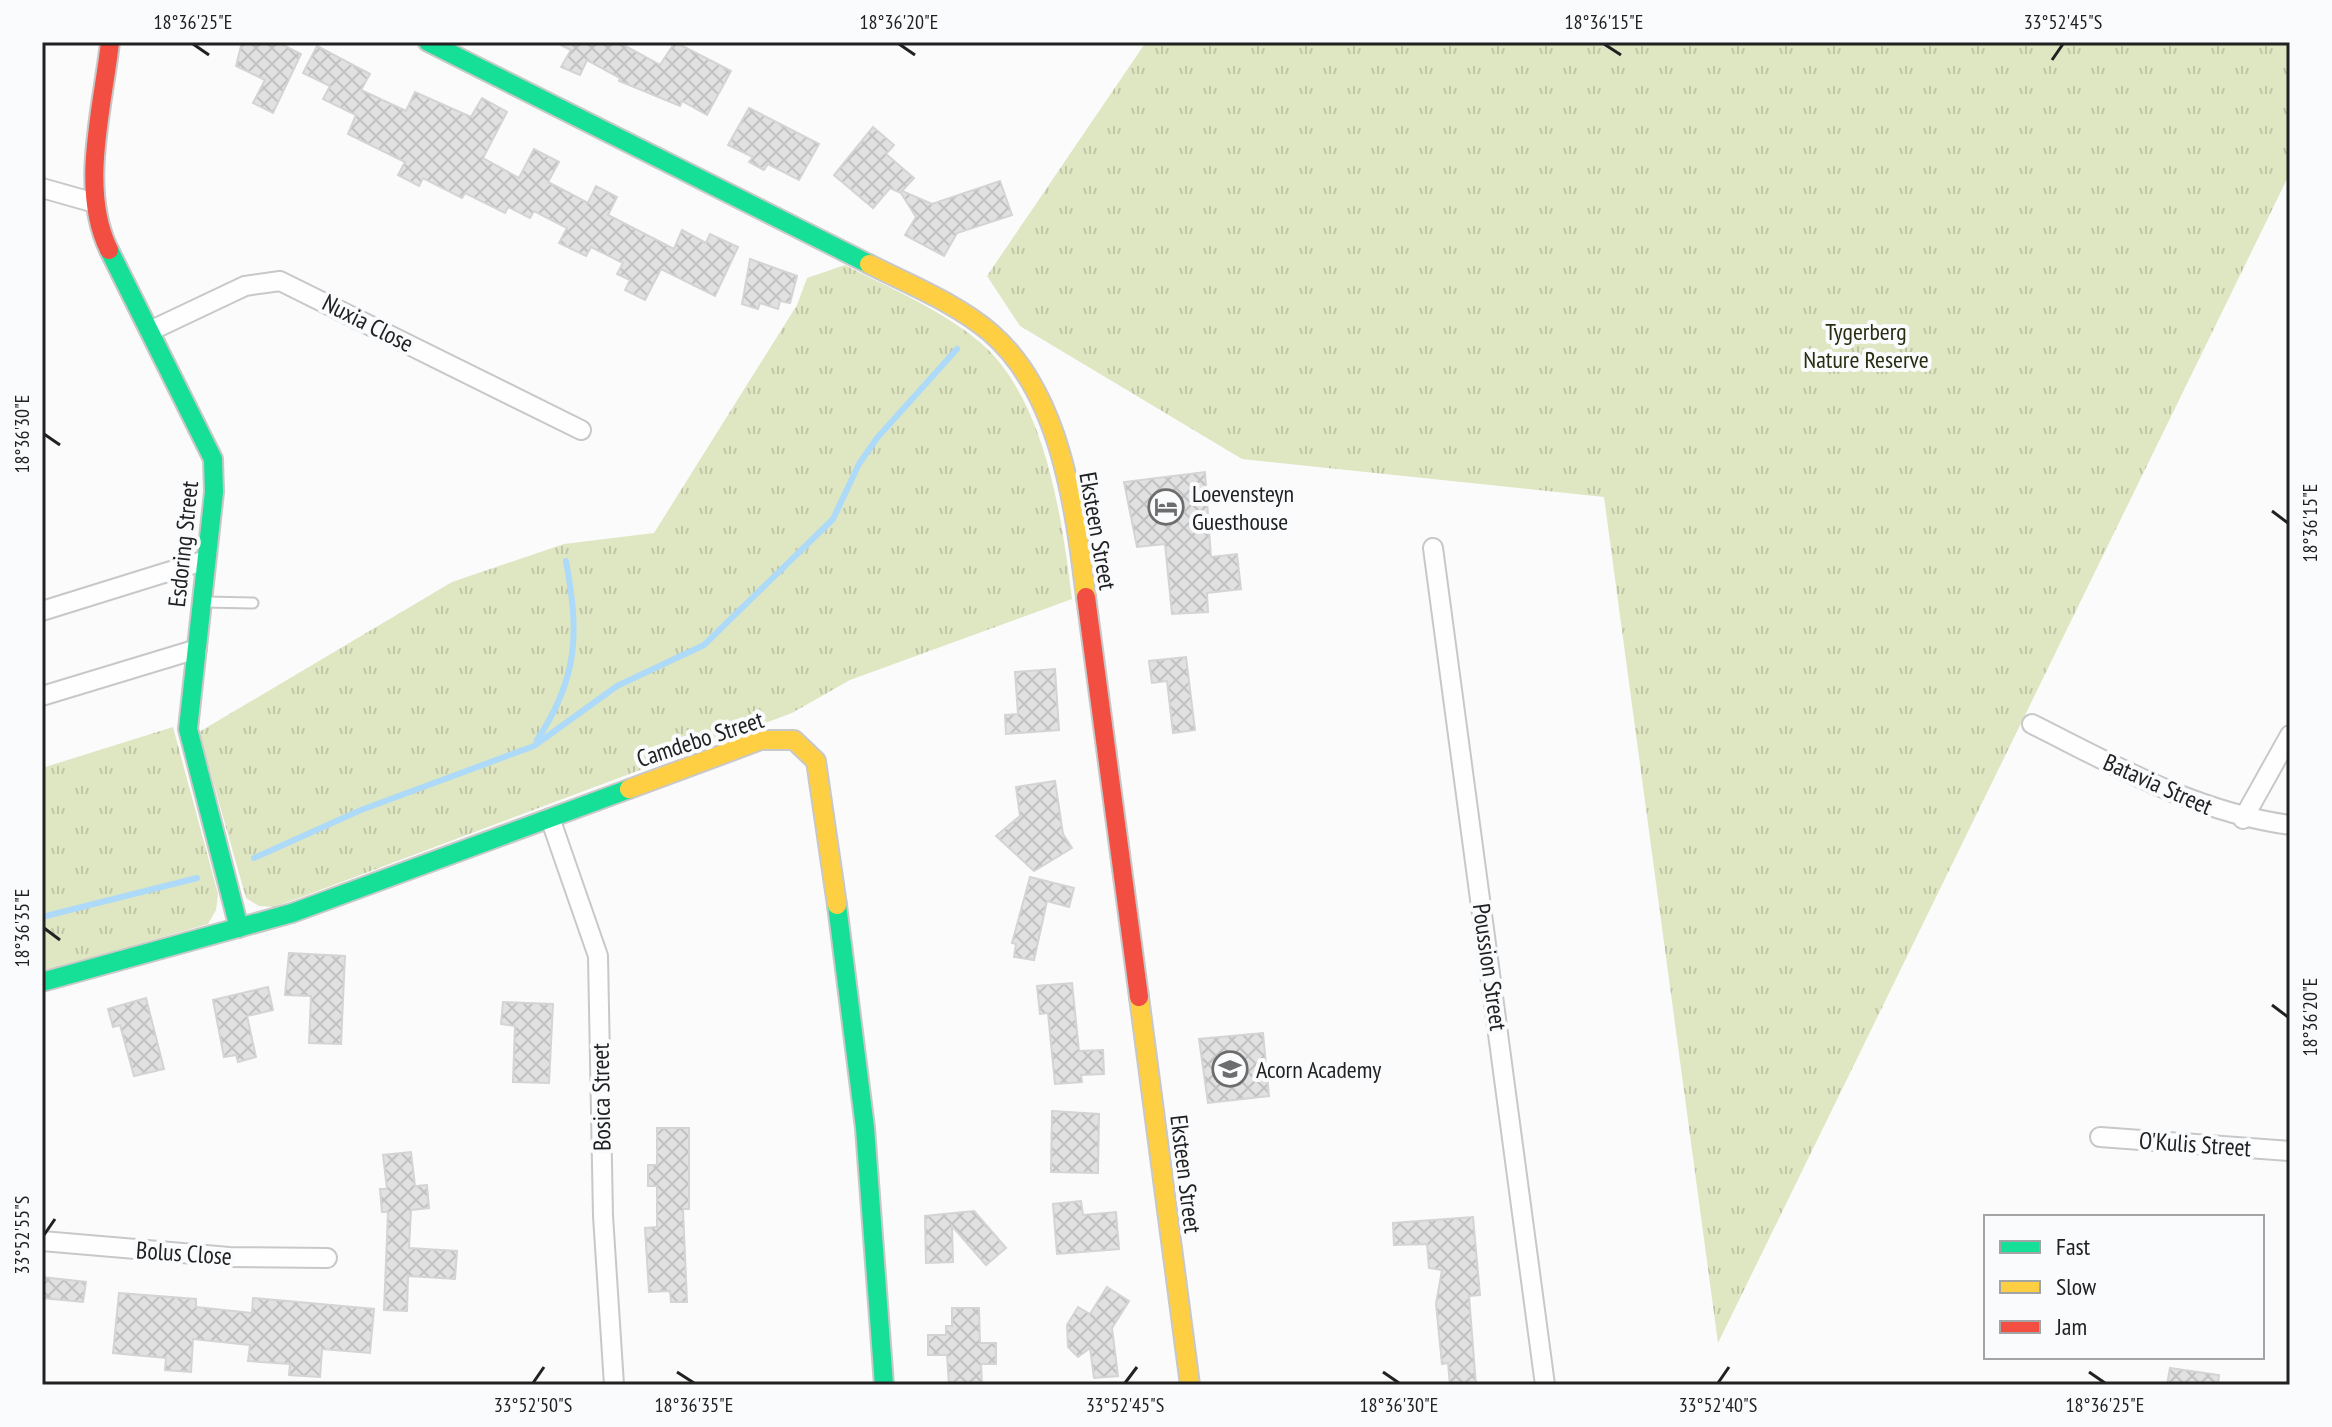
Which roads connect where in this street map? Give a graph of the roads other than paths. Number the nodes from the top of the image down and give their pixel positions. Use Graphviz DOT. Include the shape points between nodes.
graph roads {
  1 [pos="110,42"];
  2 [pos="428,42"];
  3 [pos="42,188"];
  4 [pos="95,203"];
  5 [pos="150,331"];
  6 [pos="581,430"];
  7 [pos="1433,548"];
  8 [pos="206,560"];
  9 [pos="201,602"];
  10 [pos="253,603"];
  11 [pos="42,611"];
  12 [pos="197,649"];
  13 [pos="42,696"];
  14 [pos="2032,724"];
  15 [pos="2290,735"];
  16 [pos="550,818"];
  17 [pos="2243,819"];
  18 [pos="2290,825"];
  19 [pos="239,928"];
  20 [pos="42,982"];
  21 [pos="2100,1137"];
  22 [pos="2290,1151"];
  23 [pos="42,1241"];
  24 [pos="327,1258"];
  25 [pos="614,1385"];
  26 [pos="884,1385"];
  27 [pos="1190,1385"];
  28 [pos="1545,1385"];
  1 -- 4 [label="street, Esdoring Street"];
  2 -- 27 [label="street, Eksteen Street" via="946,303 995,336 1019,366 1039,402 1062,465 1077,527"];
  3 -- 4 [label="street"];
  4 -- 5 [label="street, Esdoring Street" via="98,228"];
  5 -- 6 [label="street, Nuxia Close" via="245,286 280,281"];
  5 -- 8 [label="street, Esdoring Street" via="213,459"];
  7 -- 28 [label="street, Poussion Street"];
  8 -- 9 [label="street, Esdoring Street"];
  8 -- 11 [label="street"];
  9 -- 10 [label="lane"];
  9 -- 12 [label="street, Esdoring Street"];
  12 -- 13 [label="street"];
  12 -- 19 [label="street, Esdoring Street" via="188,729 191,753"];
  14 -- 17 [label="street, Batavia Street" via="2162,790"];
  15 -- 17 [label="street"];
  16 -- 19 [label="street, Camdebo Street"];
  16 -- 25 [label="street, Bosica Street" via="598,956 603,1216"];
  16 -- 26 [label="street, Camdebo Street" via="761,740 794,740 816,761 865,1128"];
  17 -- 18 [label="street, Batavia Street"];
  19 -- 20 [label="street, Camdebo Street"];
  21 -- 22 [label="street, O'Kulis Street"];
  23 -- 24 [label="street, Bolus Close" via="229,1257"];
}
